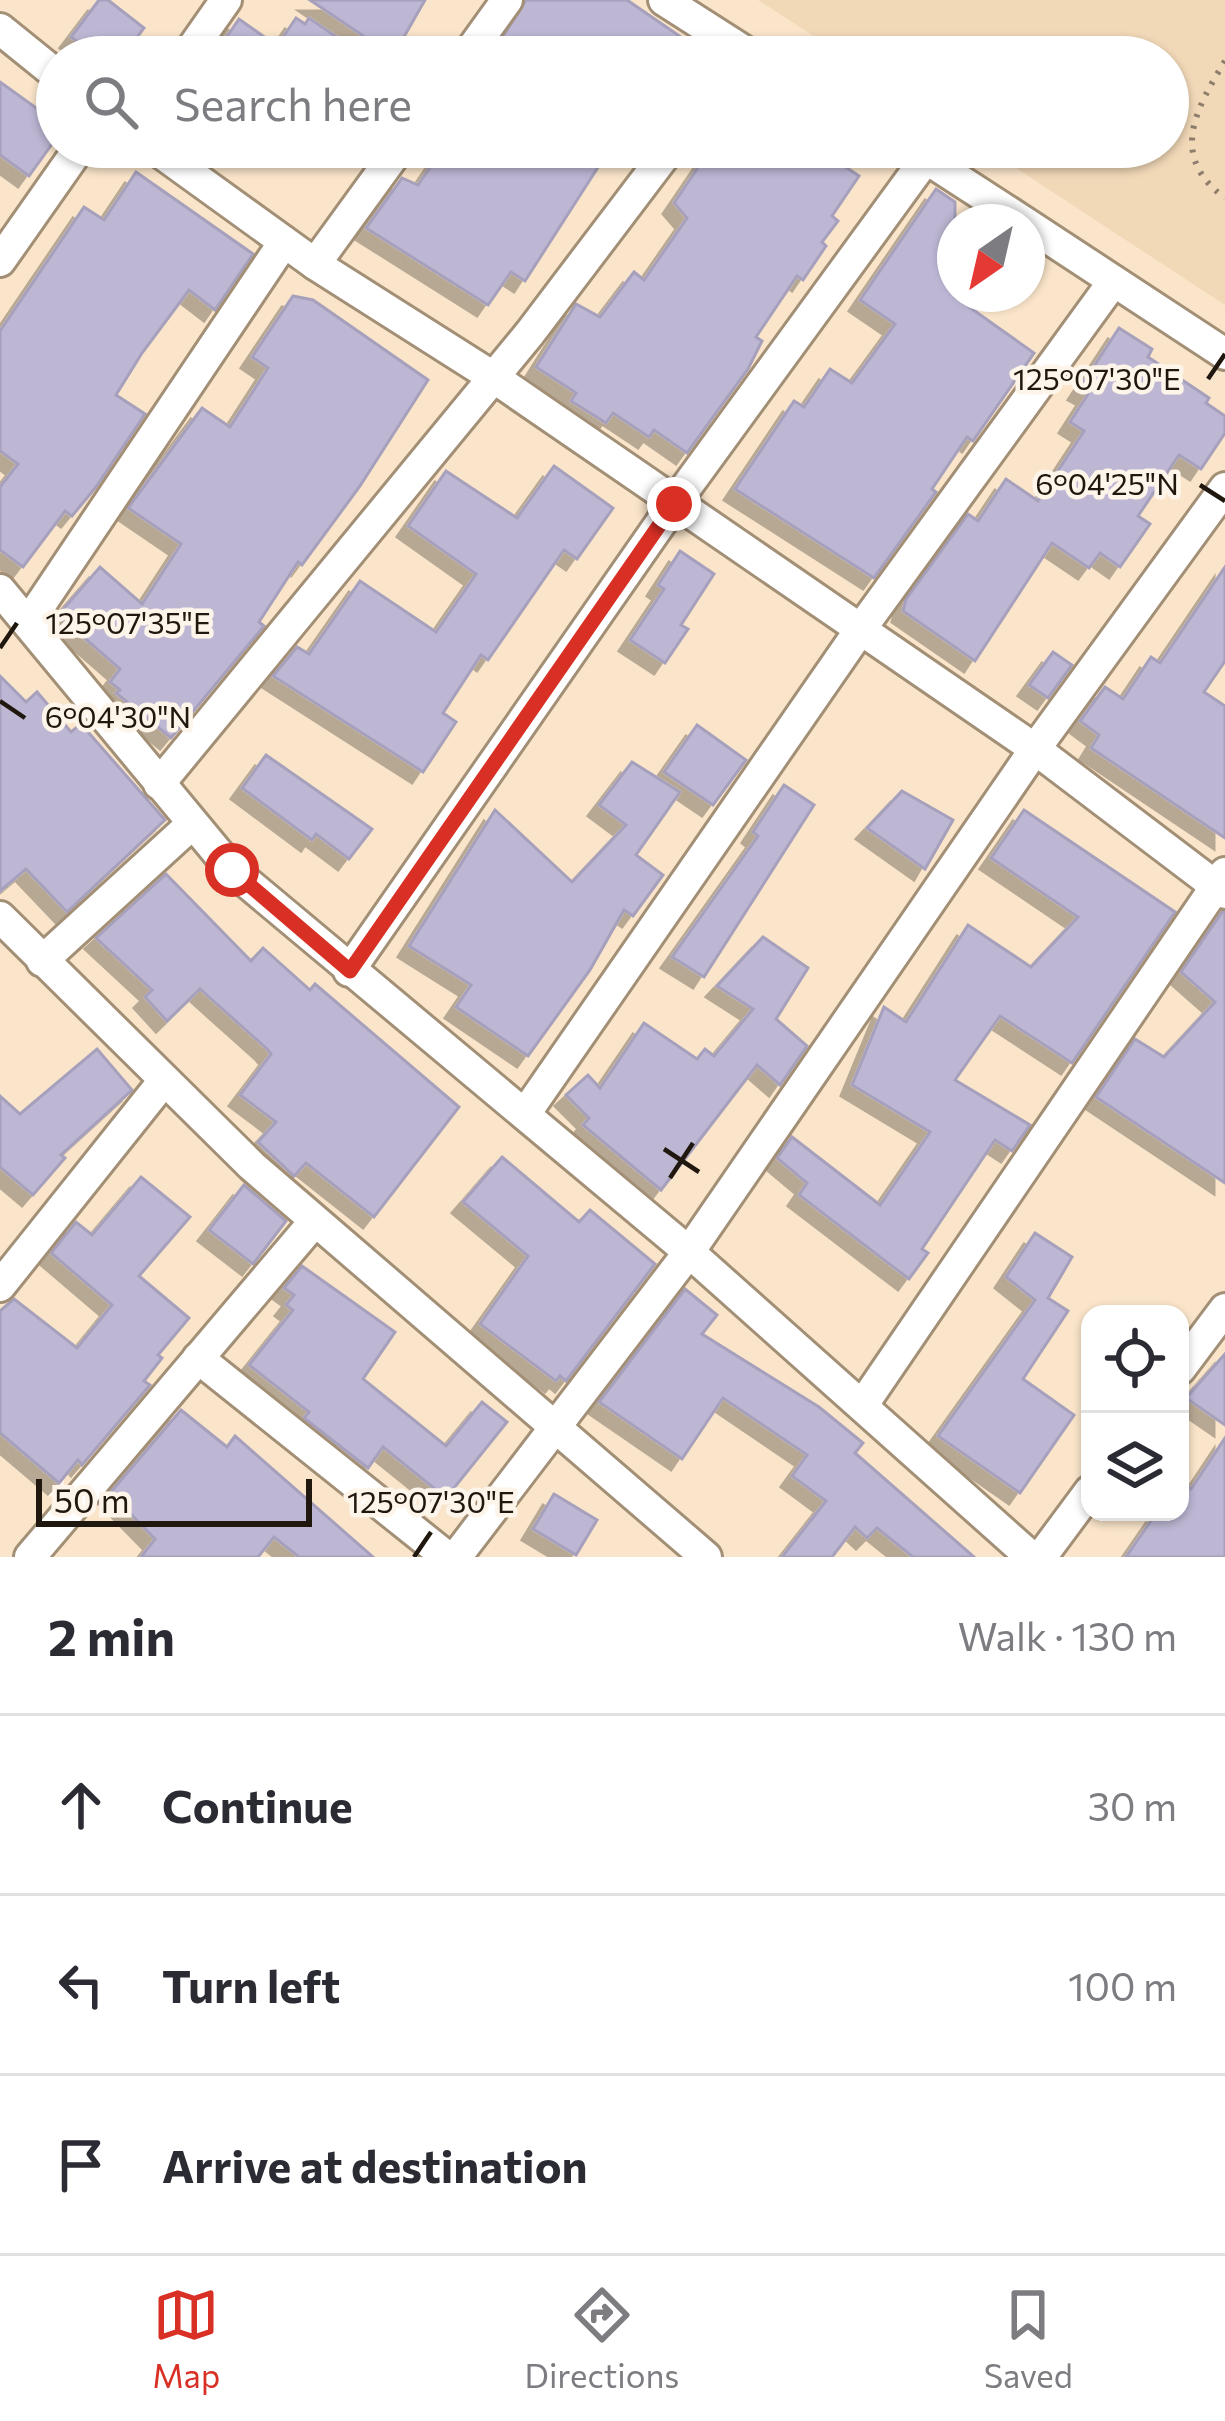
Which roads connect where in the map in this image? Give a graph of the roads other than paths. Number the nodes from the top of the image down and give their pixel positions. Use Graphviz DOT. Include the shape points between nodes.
graph roads {
  1 [pos="226,0"];
  2 [pos="507,0"];
  3 [pos="664,0"];
  4 [pos="0,29"];
  5 [pos="201,36"];
  6 [pos="481,36"];
  7 [pos="715,36"];
  8 [pos="36,58"];
  9 [pos="65,168"];
  10 [pos="182,168"];
  11 [pos="385,168"];
  12 [pos="655,168"];
  13 [pos="907,168"];
  14 [pos="942,168"];
  15 [pos="996,204"];
  16 [pos="1045,236"];
  17 [pos="284,242"];
  18 [pos="0,261"];
  19 [pos="315,264"];
  20 [pos="1114,282"];
  21 [pos="1225,354"];
  22 [pos="493,377"];
  23 [pos="1225,488"];
  24 [pos="674,504"];
  25 [pos="0,590"];
  26 [pos="28,622"];
  27 [pos="860,630"];
  28 [pos="1035,748"];
  29 [pos="159,784"];
  30 [pos="193,824"];
  31 [pos="1222,884"];
  32 [pos="0,917"];
  33 [pos="42,961"];
  34 [pos="350,971"];
  35 [pos="162,1083"];
  36 [pos="525,1114"];
  37 [pos="314,1222"];
  38 [pos="689,1252"];
  39 [pos="0,1286"];
  40 [pos="1225,1309"];
  41 [pos="198,1358"];
  42 [pos="1189,1358"];
  43 [pos="864,1403"];
  44 [pos="552,1428"];
  45 [pos="1081,1503"];
  46 [pos="30,1557"];
  47 [pos="446,1557"];
  48 [pos="456,1557"];
  49 [pos="706,1557"];
  50 [pos="1031,1557"];
  51 [pos="1041,1557"];
  1 -- 5 [label="street"];
  2 -- 6 [label="street"];
  3 -- 7 [label="street"];
  4 -- 8 [label="street"];
  9 -- 18 [label="street"];
  10 -- 17 [label="street"];
  11 -- 19 [label="street"];
  12 -- 22 [label="street"];
  13 -- 24 [label="street"];
  14 -- 15 [label="street"];
  16 -- 20 [label="street"];
  17 -- 19 [label="street"];
  17 -- 26 [label="street"];
  19 -- 22 [label="street"];
  20 -- 21 [label="street"];
  20 -- 27 [label="street"];
  22 -- 24 [label="street"];
  22 -- 29 [label="street"];
  23 -- 28 [label="street"];
  24 -- 27 [label="street"];
  24 -- 34 [label="street"];
  25 -- 26 [label="street"];
  26 -- 29 [label="street"];
  27 -- 28 [label="street"];
  27 -- 36 [label="street"];
  28 -- 31 [label="street"];
  28 -- 38 [label="street"];
  29 -- 30 [label="street"];
  30 -- 33 [label="street"];
  30 -- 34 [label="street" via="232,870"];
  31 -- 43 [label="street"];
  32 -- 33 [label="street"];
  33 -- 35 [label="street"];
  34 -- 36 [label="street"];
  35 -- 37 [label="street"];
  35 -- 39 [label="street"];
  36 -- 38 [label="street"];
  37 -- 41 [label="street"];
  37 -- 44 [label="street"];
  38 -- 43 [label="street"];
  38 -- 44 [label="street"];
  40 -- 42 [label="street"];
  41 -- 46 [label="street"];
  41 -- 47 [label="street"];
  43 -- 50 [label="street"];
  44 -- 48 [label="street"];
  44 -- 49 [label="street"];
  45 -- 51 [label="street"];
}
